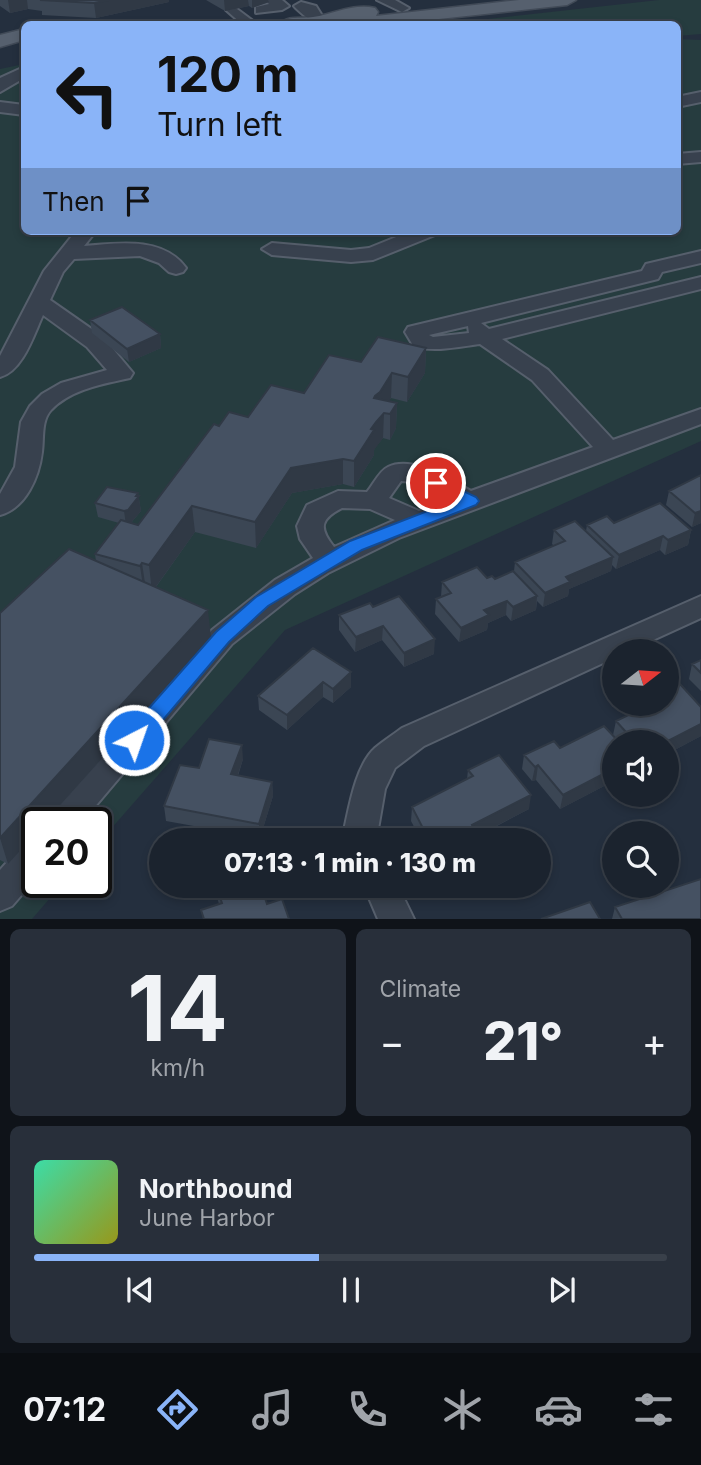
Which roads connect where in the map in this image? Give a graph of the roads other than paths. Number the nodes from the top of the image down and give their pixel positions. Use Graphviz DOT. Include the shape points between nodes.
graph roads {
  1 [pos="272,0"];
  2 [pos="472,0"];
  3 [pos="567,0"];
  4 [pos="540,1"];
  5 [pos="397,6"];
  6 [pos="233,10"];
  7 [pos="261,10"];
  8 [pos="321,19"];
  9 [pos="246,21"];
  10 [pos="356,21"];
  11 [pos="21,35"];
  12 [pos="1,37"];
  13 [pos="21,43"];
  14 [pos="21,74"];
  15 [pos="0,87"];
  16 [pos="701,97"];
  17 [pos="681,101"];
  18 [pos="0,107"];
  19 [pos="21,110"];
  20 [pos="701,157"];
  21 [pos="681,159"];
  22 [pos="83,235"];
  23 [pos="418,235"];
  24 [pos="272,249"];
  25 [pos="67,254"];
  26 [pos="701,257"];
  27 [pos="176,268"];
  28 [pos="701,283"];
  29 [pos="39,302"];
  30 [pos="477,328"];
  31 [pos="0,370"];
  32 [pos="701,416"];
  33 [pos="608,449"];
  34 [pos="374,501"];
  35 [pos="470,501"];
  36 [pos="0,507"];
  37 [pos="417,520"];
  38 [pos="329,560"];
  39 [pos="701,606"];
  40 [pos="75,807"];
  41 [pos="361,828"];
  42 [pos="21,871"];
  43 [pos="0,895"];
  44 [pos="387,898"];
  45 [pos="396,919"];
  1 -- 7 [label="street" via="282,6"];
  2 -- 5 [label="main road"];
  3 -- 4 [label="main road"];
  4 -- 5 [label="main road"];
  5 -- 8 [label="main road"];
  5 -- 10 [label="main road"];
  6 -- 9 [label="street"];
  11 -- 12 [label="main road"];
  12 -- 13 [label="main road"];
  14 -- 15 [label="street"];
  16 -- 17 [label="street"];
  18 -- 19 [label="street"];
  20 -- 21 [label="street"];
  22 -- 25 [label="street"];
  23 -- 24 [label="street" via="373,254"];
  25 -- 27 [label="street" via="135,249 155,254"];
  25 -- 29 [label="street"];
  26 -- 30 [label="street" via="653,268 651,275"];
  28 -- 30 [label="street"];
  29 -- 31 [label="street" via="16,350"];
  29 -- 36 [label="street" via="94,342 122,373 65,390 42,406 31,425 30,454 21,480 8,503"];
  30 -- 33 [label="street" via="540,375"];
  32 -- 33 [label="street"];
  33 -- 35 [label="street"];
  34 -- 35 [label="street" via="394,473 419,474"];
  34 -- 37 [label="street"];
  34 -- 38 [label="street" via="338,499 316,511 310,526 313,539"];
  35 -- 37 [label="street"];
  37 -- 38 [label="street"];
  38 -- 40 [label="street" via="262,601 222,637"];
  39 -- 41 [label="street" via="413,737 384,760 369,789"];
  42 -- 43 [label="street"];
  44 -- 45 [label="street"];
}
